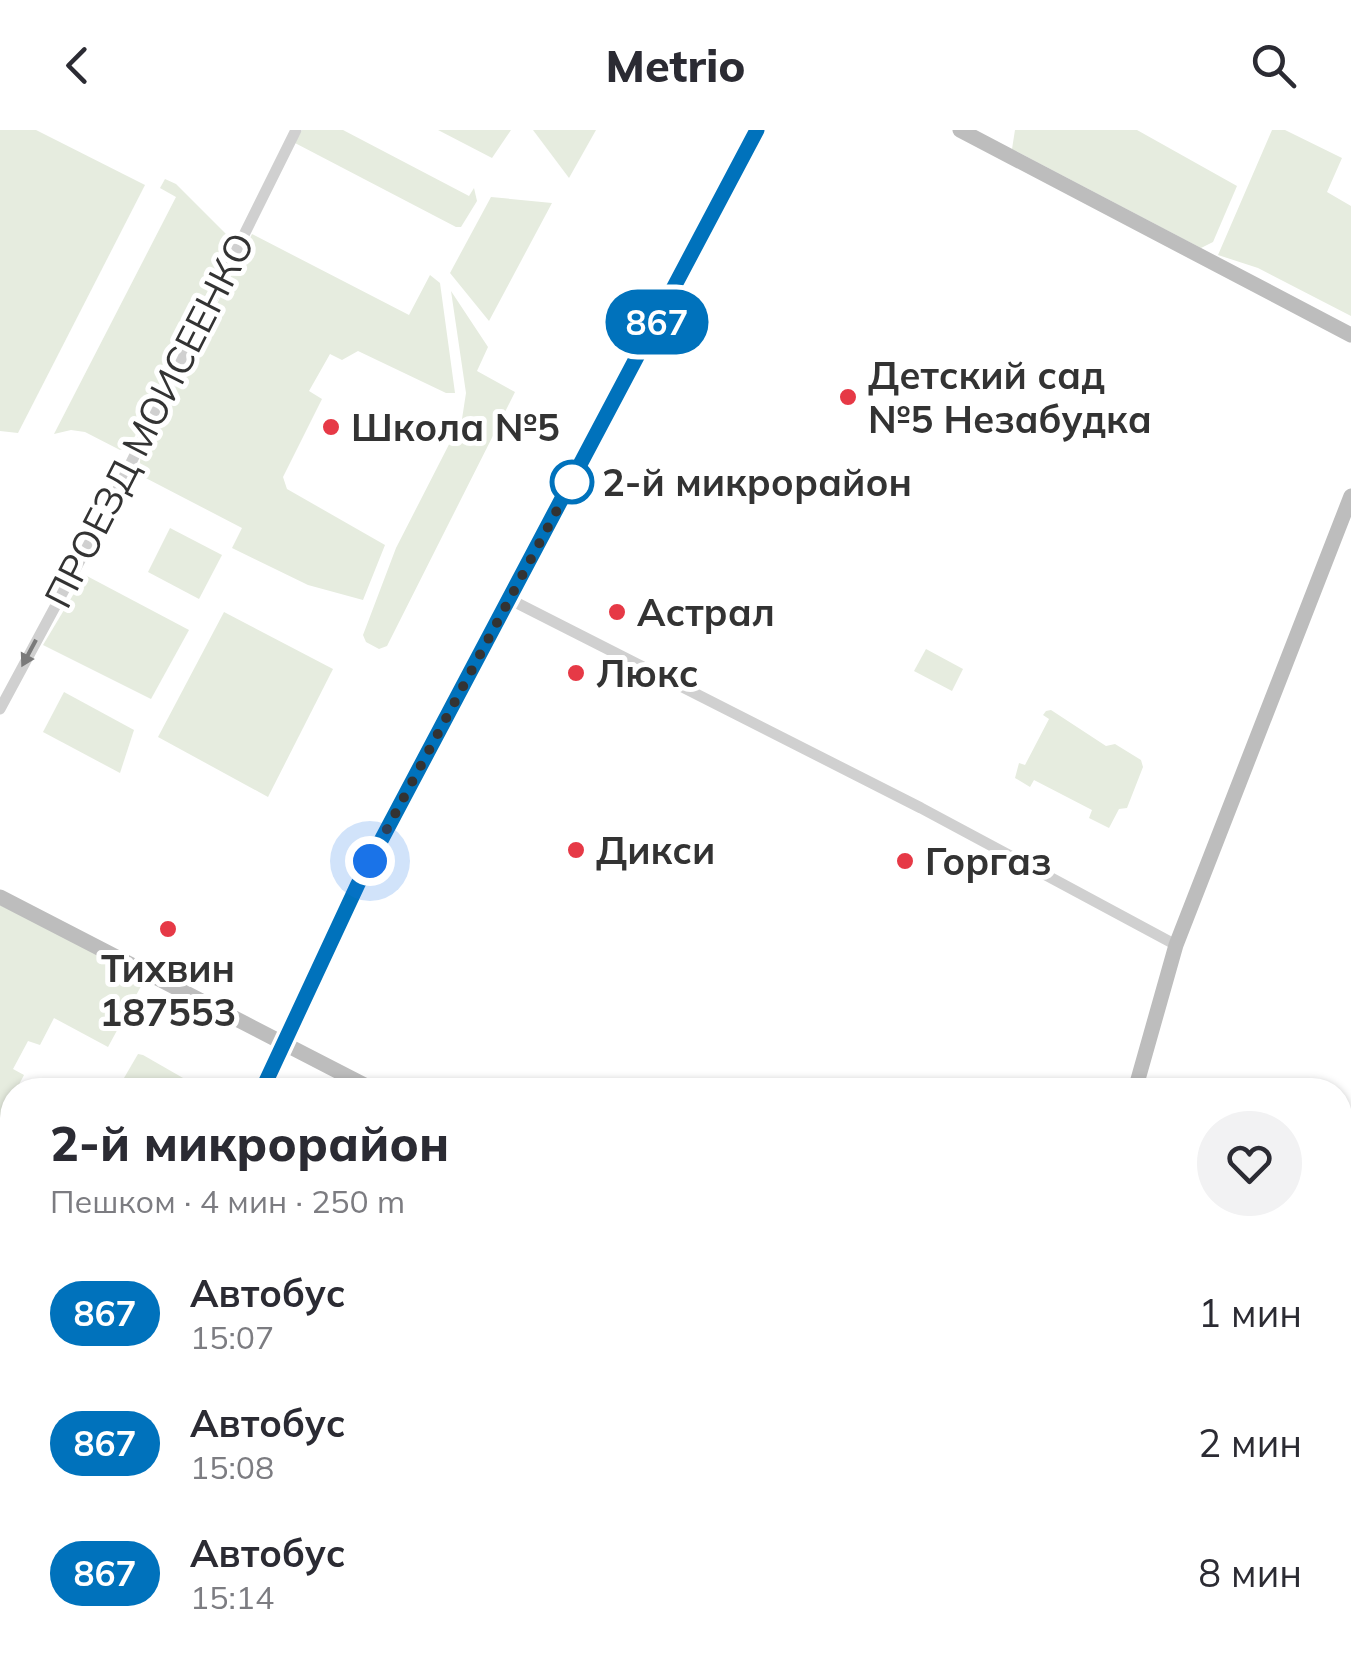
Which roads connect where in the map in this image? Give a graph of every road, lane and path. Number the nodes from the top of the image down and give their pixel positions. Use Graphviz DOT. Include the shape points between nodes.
graph roads {
  1 [pos="296,130"];
  2 [pos="757,130"];
  3 [pos="960,130"];
  4 [pos="1351,335"];
  5 [pos="1351,496"];
  6 [pos="511,600"];
  7 [pos="0,709"];
  8 [pos="0,898"];
  9 [pos="1176,945"];
  10 [pos="284,1042"];
  11 [pos="268,1078"];
  12 [pos="352,1078"];
  13 [pos="1138,1078"];
  1 -- 7 [label="street, ПРОЕЗД МОИСЕЕНКО, one-way"];
  2 -- 6 [label="main road"];
  3 -- 4 [label="street"];
  5 -- 9 [label="street"];
  6 -- 9 [label="street"];
  6 -- 10 [label="main road" via="358,884"];
  8 -- 10 [label="street"];
  9 -- 13 [label="street"];
  10 -- 11 [label="main road"];
  10 -- 12 [label="street"];
}
